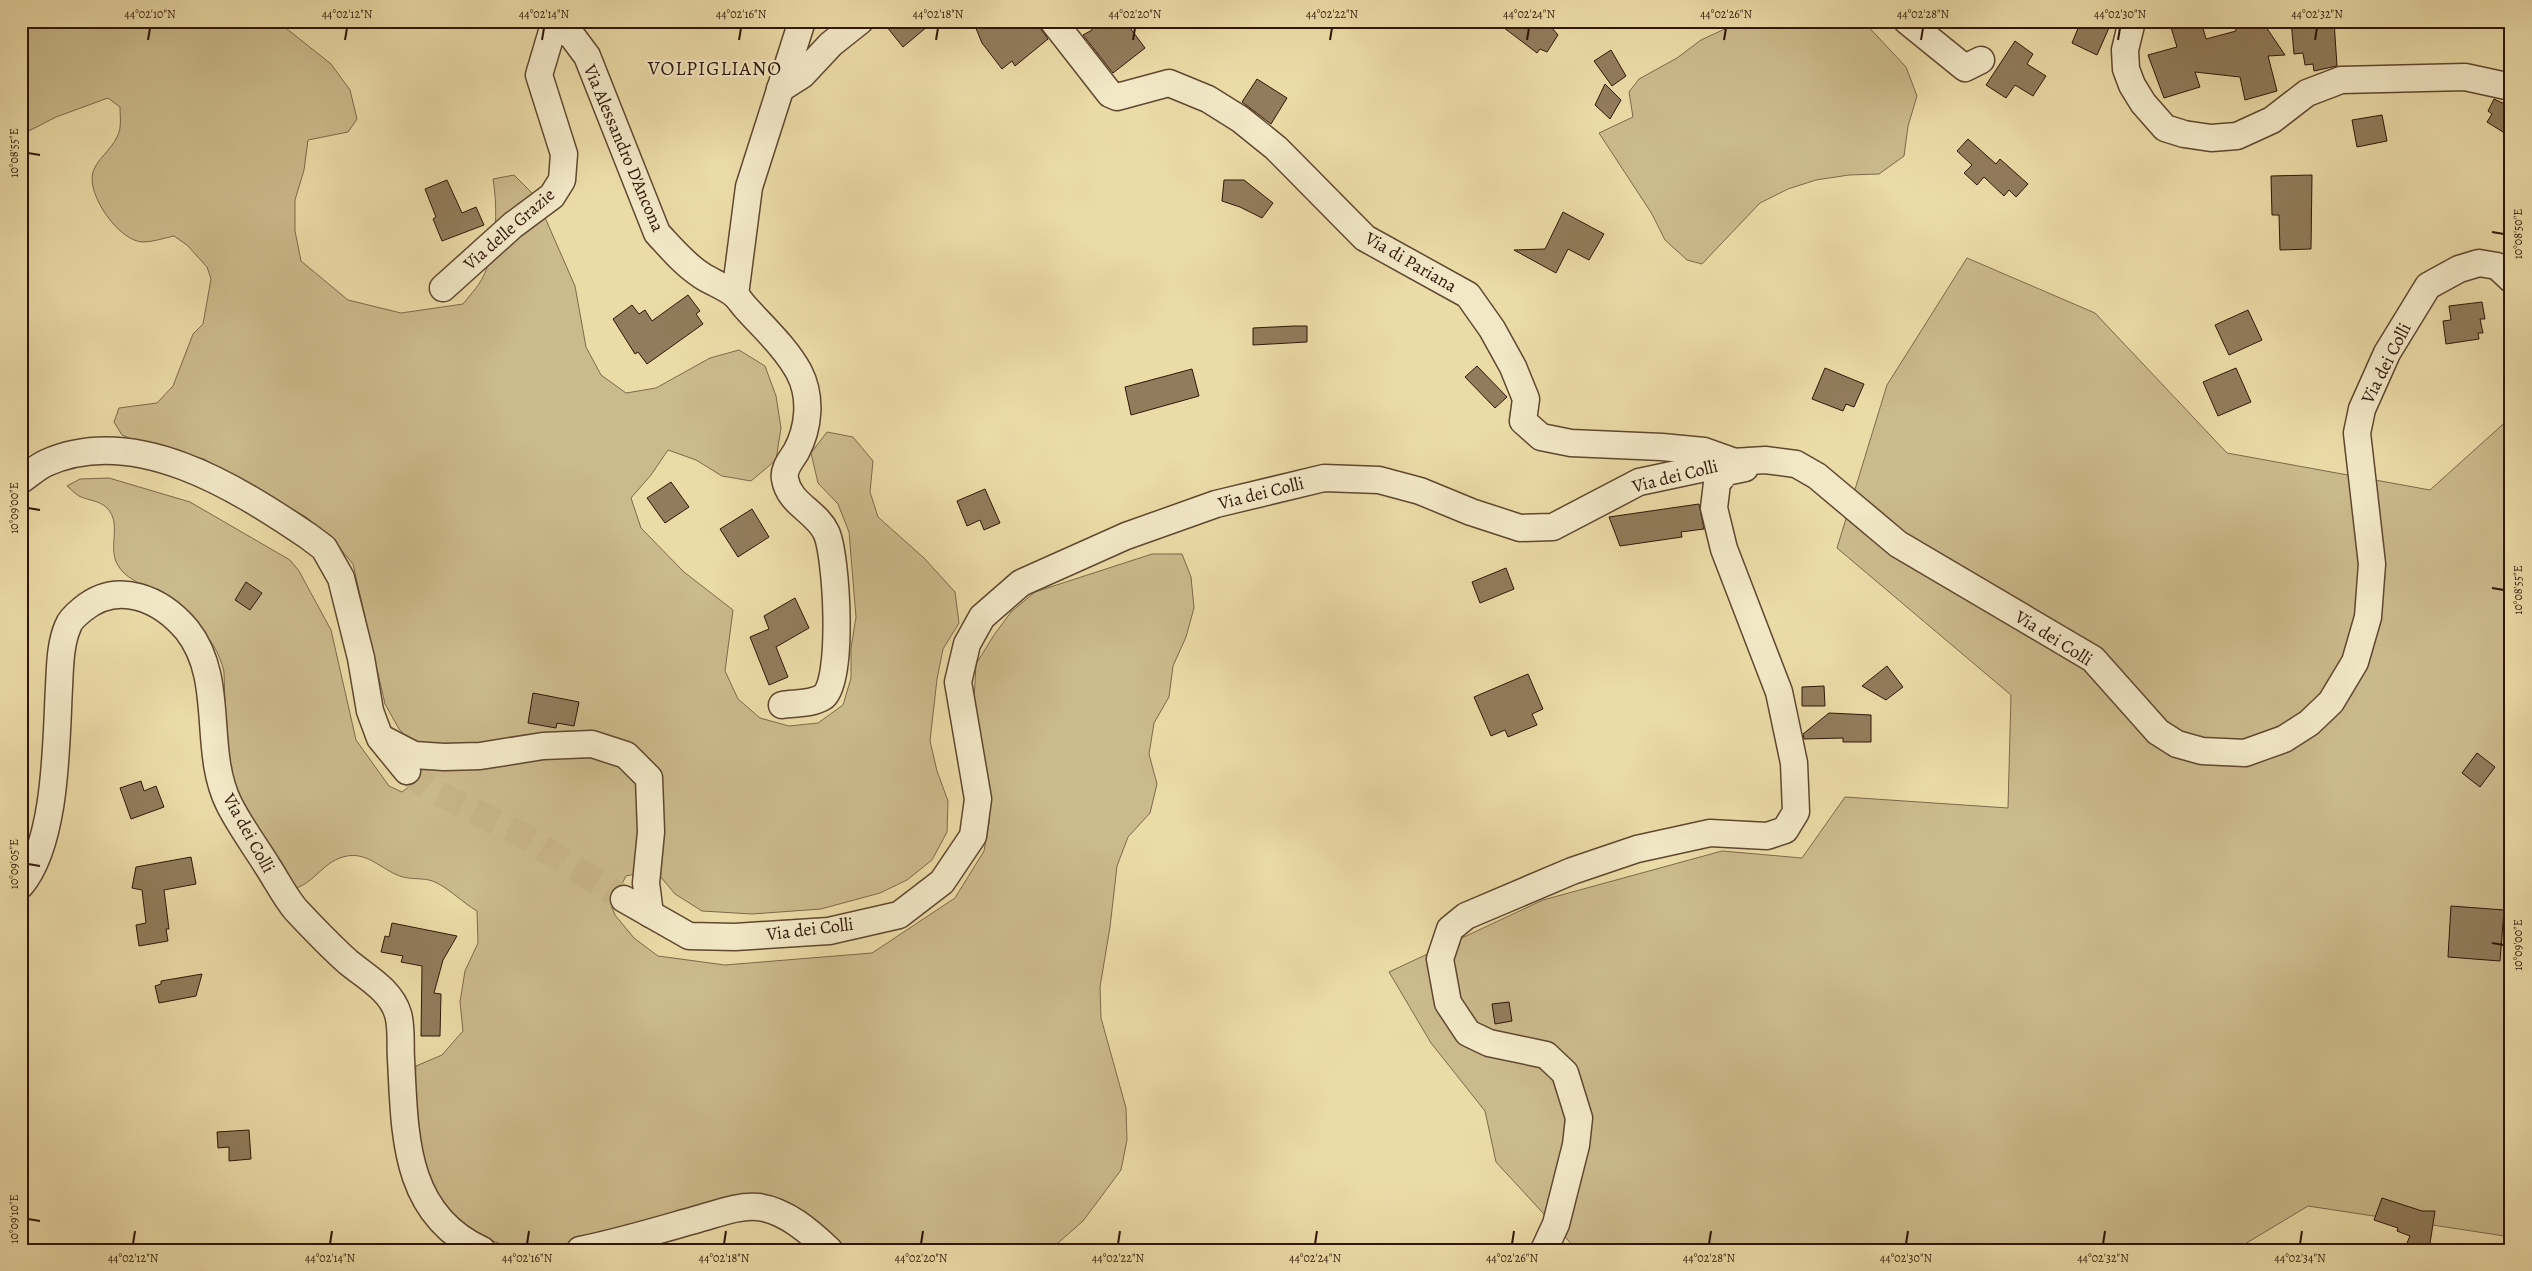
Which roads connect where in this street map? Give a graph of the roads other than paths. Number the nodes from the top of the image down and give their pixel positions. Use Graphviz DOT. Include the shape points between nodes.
graph roads {
  1 [pos="802,21"];
  2 [pos="860,21"];
  3 [pos="1053,21"];
  4 [pos="1907,21"];
  5 [pos="2132,21"];
  6 [pos="555,24"];
  7 [pos="1981,60"];
  8 [pos="2511,87"];
  9 [pos="780,89"];
  10 [pos="2511,279"];
  11 [pos="443,288"];
  12 [pos="735,295"];
  13 [pos="1733,462"];
  14 [pos="21,480"];
  15 [pos="1843,497"];
  16 [pos="782,705"];
  17 [pos="380,738"];
  18 [pos="406,771"];
  19 [pos="21,885"];
  20 [pos="624,899"];
  21 [pos="650,914"];
  22 [pos="482,1250"];
  23 [pos="580,1250"];
  24 [pos="829,1250"];
  25 [pos="1544,1250"];
  1 -- 9 [label="street"];
  2 -- 9 [label="street" via="831,44 802,75"];
  3 -- 13 [label="street, Via di Pariana" via="1110,94 1117,97 1170,83 1208,99 1276,148 1365,238 1468,295 1513,367 1526,399 1523,421 1538,435 1572,443 1704,451"];
  4 -- 7 [label="street" via="1965,68"];
  5 -- 8 [label="street" via="2125,50 2126,69 2132,85 2143,103 2166,128 2184,134 2211,138 2237,136 2272,120 2307,94 2341,80 2465,76"];
  6 -- 11 [label="street, Via delle Grazie" via="538,75 564,154 562,180 552,196"];
  6 -- 12 [label="street, Via Alessandro D'Ancona" via="572,36 586,56 658,233 700,274"];
  9 -- 12 [label="street" via="748,187"];
  10 -- 15 [label="street, Via dei Colli" via="2497,266 2479,263 2459,269 2428,286 2387,353 2362,409 2357,433 2372,564 2368,617 2355,662 2330,702 2309,723 2284,739 2244,753 2202,751 2177,744 2158,732 2093,659 1898,544"];
  12 -- 16 [label="street, Via Alessandro D'Ancona" via="790,359 806,391 805,424 784,476 796,501 824,529 831,542 836,581 832,686 824,697"];
  13 -- 15 [label="street, Via dei Colli" via="1765,460 1796,464"];
  13 -- 21 [label="street, Via dei Colli" via="1639,482 1552,526 1520,528 1420,491 1379,480 1324,478 1216,504 1126,536 1021,583 982,618 967,644 958,682 978,799 973,836 942,882 899,915 829,931 735,937 689,936"];
  14 -- 17 [label="street" via="45,463 82,452 120,451 163,458 203,472 308,536 324,548 341,578 370,711"];
  15 -- 25 [label="street" via="1795,475 1748,468 1726,472 1717,483 1714,508 1724,549 1779,692 1792,754 1796,812 1785,830 1767,836 1710,833 1637,849 1572,871 1466,916 1450,929 1440,959 1448,1003 1468,1033 1489,1042 1546,1055 1565,1073 1579,1118 1576,1145 1558,1215"];
  17 -- 18 [label="street"];
  17 -- 21 [label="street" via="414,755 480,756 543,746 592,744 626,755 649,778 651,832 646,883"];
  19 -- 22 [label="street, Via dei Colli" via="41,850 54,774 60,661 68,624 84,608 118,595 140,597 159,604 187,631 201,654 207,672 213,746 228,803 294,908 348,961 380,986 398,1014 404,1130 414,1176 430,1206 445,1225 463,1241"];
  20 -- 21 [label="street, Via dei Colli"];
  23 -- 24 [label="street" via="732,1210 758,1207 792,1221"];
}
